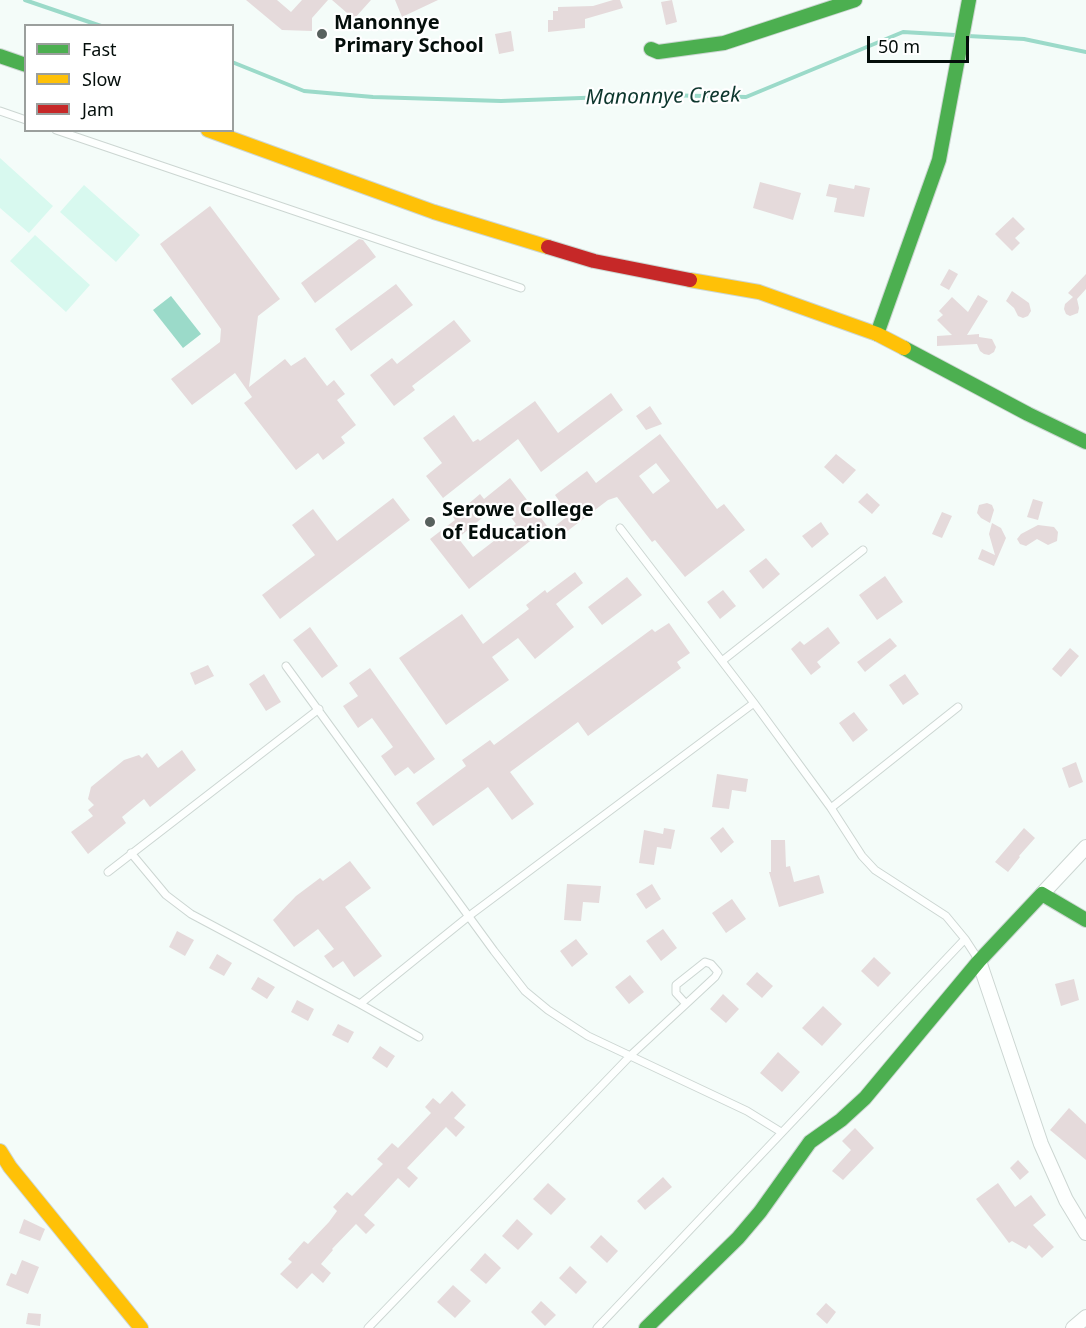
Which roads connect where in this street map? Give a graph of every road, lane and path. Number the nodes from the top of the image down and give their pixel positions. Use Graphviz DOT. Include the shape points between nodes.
graph roads {
  1 [pos="855,0"];
  2 [pos="968,6"];
  3 [pos="651,49"];
  4 [pos="0,56"];
  5 [pos="24,64"];
  6 [pos="0,111"];
  7 [pos="24,119"];
  8 [pos="62,132"];
  9 [pos="214,132"];
  10 [pos="521,288"];
  11 [pos="877,334"];
  12 [pos="1086,442"];
  13 [pos="620,528"];
  14 [pos="863,550"];
  15 [pos="722,661"];
  16 [pos="286,666"];
  17 [pos="754,703"];
  18 [pos="958,707"];
  19 [pos="319,709"];
  20 [pos="831,808"];
  21 [pos="1086,847"];
  22 [pos="131,853"];
  23 [pos="108,872"];
  24 [pos="1042,894"];
  25 [pos="469,916"];
  26 [pos="1086,920"];
  27 [pos="965,939"];
  28 [pos="979,961"];
  29 [pos="360,1004"];
  30 [pos="686,1004"];
  31 [pos="419,1037"];
  32 [pos="631,1055"];
  33 [pos="781,1132"];
  34 [pos="0,1151"];
  35 [pos="5,1172"];
  36 [pos="1086,1233"];
  37 [pos="1086,1317"];
  38 [pos="141,1328"];
  39 [pos="368,1328"];
  40 [pos="597,1328"];
  41 [pos="646,1328"];
  42 [pos="1074,1328"];
  1 -- 3 [label="street" via="724,43 658,52"];
  2 -- 11 [label="street" via="939,160"];
  4 -- 5 [label="street"];
  6 -- 7 [label="lane"];
  8 -- 10 [label="lane"];
  9 -- 11 [label="street" via="434,212 594,261 759,291"];
  11 -- 12 [label="street"];
  13 -- 15 [label="lane"];
  14 -- 15 [label="lane"];
  15 -- 17 [label="lane"];
  16 -- 19 [label="lane"];
  17 -- 20 [label="lane"];
  17 -- 25 [label="lane"];
  18 -- 20 [label="lane"];
  19 -- 22 [label="lane"];
  19 -- 25 [label="lane"];
  20 -- 27 [label="lane" via="870,865 946,916"];
  21 -- 24 [label="street"];
  22 -- 23 [label="lane"];
  22 -- 29 [label="lane" via="166,895 190,914"];
  24 -- 26 [label="street"];
  24 -- 28 [label="street"];
  25 -- 29 [label="lane"];
  25 -- 32 [label="lane" via="525,991 588,1036"];
  27 -- 28 [label="lane"];
  27 -- 33 [label="lane"];
  28 -- 36 [label="street" via="1041,1144"];
  28 -- 41 [label="street" via="865,1098 810,1142 738,1238"];
  29 -- 31 [label="lane"];
  30 -- 30 [label="lane" via="676,993 676,985 705,962 711,964 718,972 715,977"];
  30 -- 32 [label="lane"];
  32 -- 33 [label="lane" via="747,1111"];
  32 -- 39 [label="lane"];
  33 -- 40 [label="lane"];
  34 -- 35 [label="street"];
  35 -- 38 [label="street"];
  37 -- 42 [label="street"];
}
